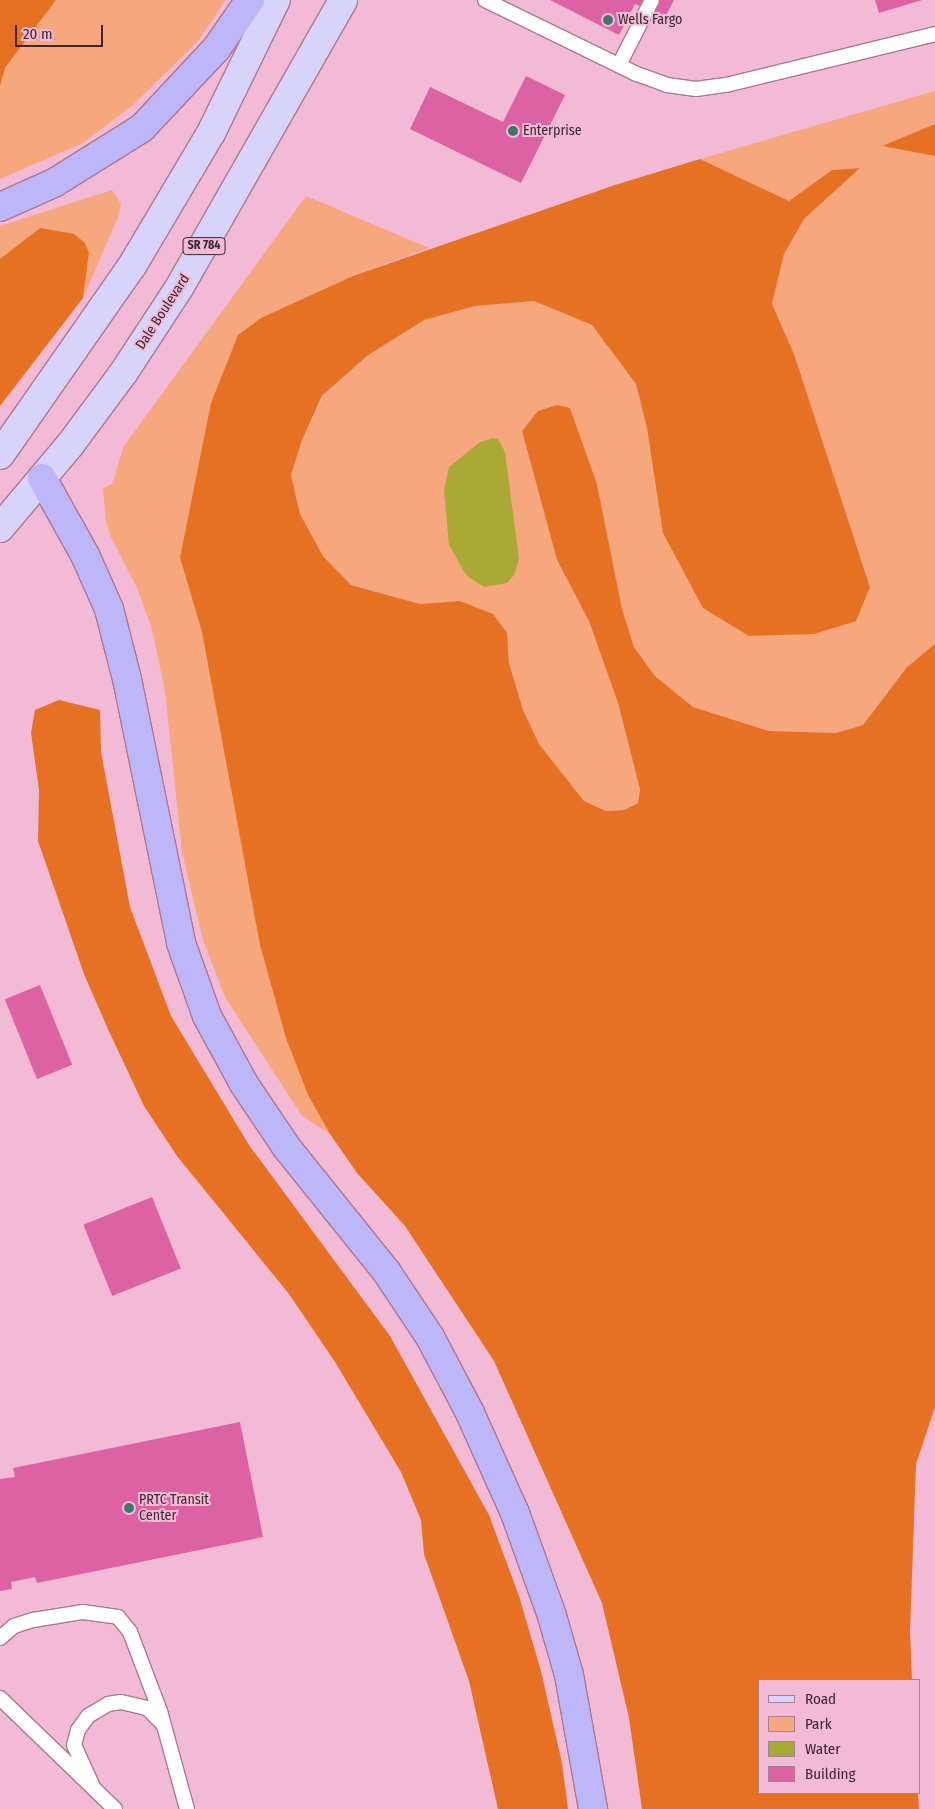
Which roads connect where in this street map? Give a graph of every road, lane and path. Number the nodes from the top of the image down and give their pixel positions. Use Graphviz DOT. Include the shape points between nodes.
graph roads {
  1 [pos="250,0"];
  2 [pos="276,0"];
  3 [pos="485,0"];
  4 [pos="652,0"];
  5 [pos="338,1"];
  6 [pos="500,3"];
  7 [pos="935,34"];
  8 [pos="619,65"];
  9 [pos="0,207"];
  10 [pos="0,455"];
  11 [pos="42,478"];
  12 [pos="0,528"];
  13 [pos="0,1638"];
  14 [pos="0,1698"];
  15 [pos="165,1726"];
  16 [pos="94,1788"];
  17 [pos="115,1809"];
  18 [pos="187,1809"];
  19 [pos="593,1809"];
  1 -- 9 [label="highway" via="210,55 142,128 54,183"];
  2 -- 10 [label="main road" via="211,133 132,266"];
  3 -- 6 [label="lane"];
  4 -- 8 [label="lane"];
  5 -- 11 [label="main road, Dale Boulevard / SR 784" via="179,288 124,372"];
  6 -- 8 [label="lane"];
  7 -- 8 [label="lane" via="726,85 696,89 667,85"];
  11 -- 12 [label="main road, Dale Boulevard / SR 784"];
  11 -- 19 [label="highway" via="109,609 127,679 181,943 207,1016 244,1084 287,1148 386,1270 430,1337 470,1413 515,1513 552,1616 569,1675"];
  13 -- 15 [label="lane" via="14,1626 33,1620 83,1612 118,1618 130,1632"];
  14 -- 16 [label="lane"];
  15 -- 16 [label="lane" via="147,1708 121,1702 108,1704 88,1716 78,1730 74,1745"];
  15 -- 18 [label="lane"];
  16 -- 17 [label="lane"];
}
